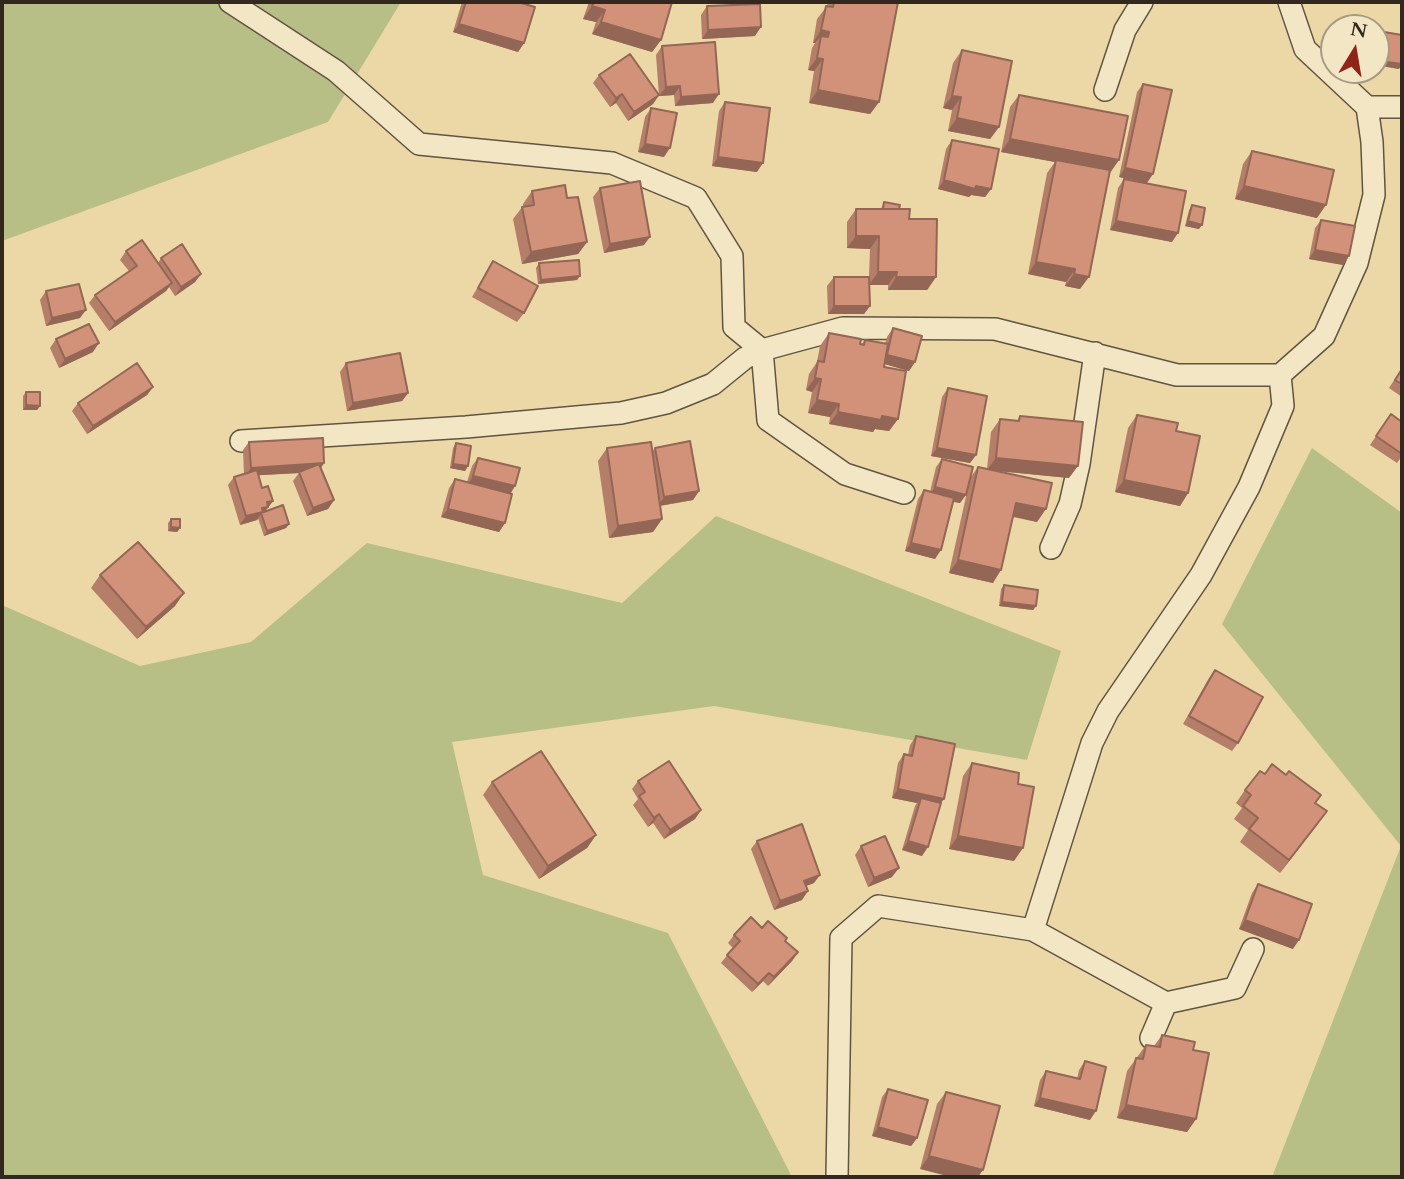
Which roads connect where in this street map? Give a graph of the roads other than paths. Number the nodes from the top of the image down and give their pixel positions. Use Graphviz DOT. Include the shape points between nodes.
graph roads {
  1 [pos="230,2"];
  2 [pos="1142,2"];
  3 [pos="1289,2"];
  4 [pos="1105,90"];
  5 [pos="1367,107"];
  6 [pos="1402,107"];
  7 [pos="762,350"];
  8 [pos="1095,352"];
  9 [pos="1280,375"];
  10 [pos="241,440"];
  11 [pos="904,493"];
  12 [pos="1051,548"];
  13 [pos="1033,930"];
  14 [pos="1253,949"];
  15 [pos="1166,1003"];
  16 [pos="1151,1038"];
  17 [pos="837,1177"];
  1 -- 7 [label="street" via="336,71 419,144 612,163 696,198 732,256 734,327"];
  2 -- 4 [label="street" via="1125,30"];
  3 -- 5 [label="street" via="1305,49"];
  5 -- 6 [label="street"];
  5 -- 9 [label="street" via="1374,195 1357,263 1324,336"];
  7 -- 8 [label="street" via="843,328 995,329"];
  7 -- 10 [label="street" via="713,384 666,404 621,413"];
  7 -- 11 [label="street" via="768,420 845,474"];
  8 -- 9 [label="street" via="1177,375"];
  8 -- 12 [label="street" via="1079,464 1070,504"];
  9 -- 13 [label="street" via="1283,406 1249,487 1201,575 1108,711 1092,743"];
  13 -- 15 [label="street"];
  13 -- 17 [label="street" via="878,905 841,938"];
  14 -- 15 [label="street" via="1235,988"];
  15 -- 16 [label="street"];
}
